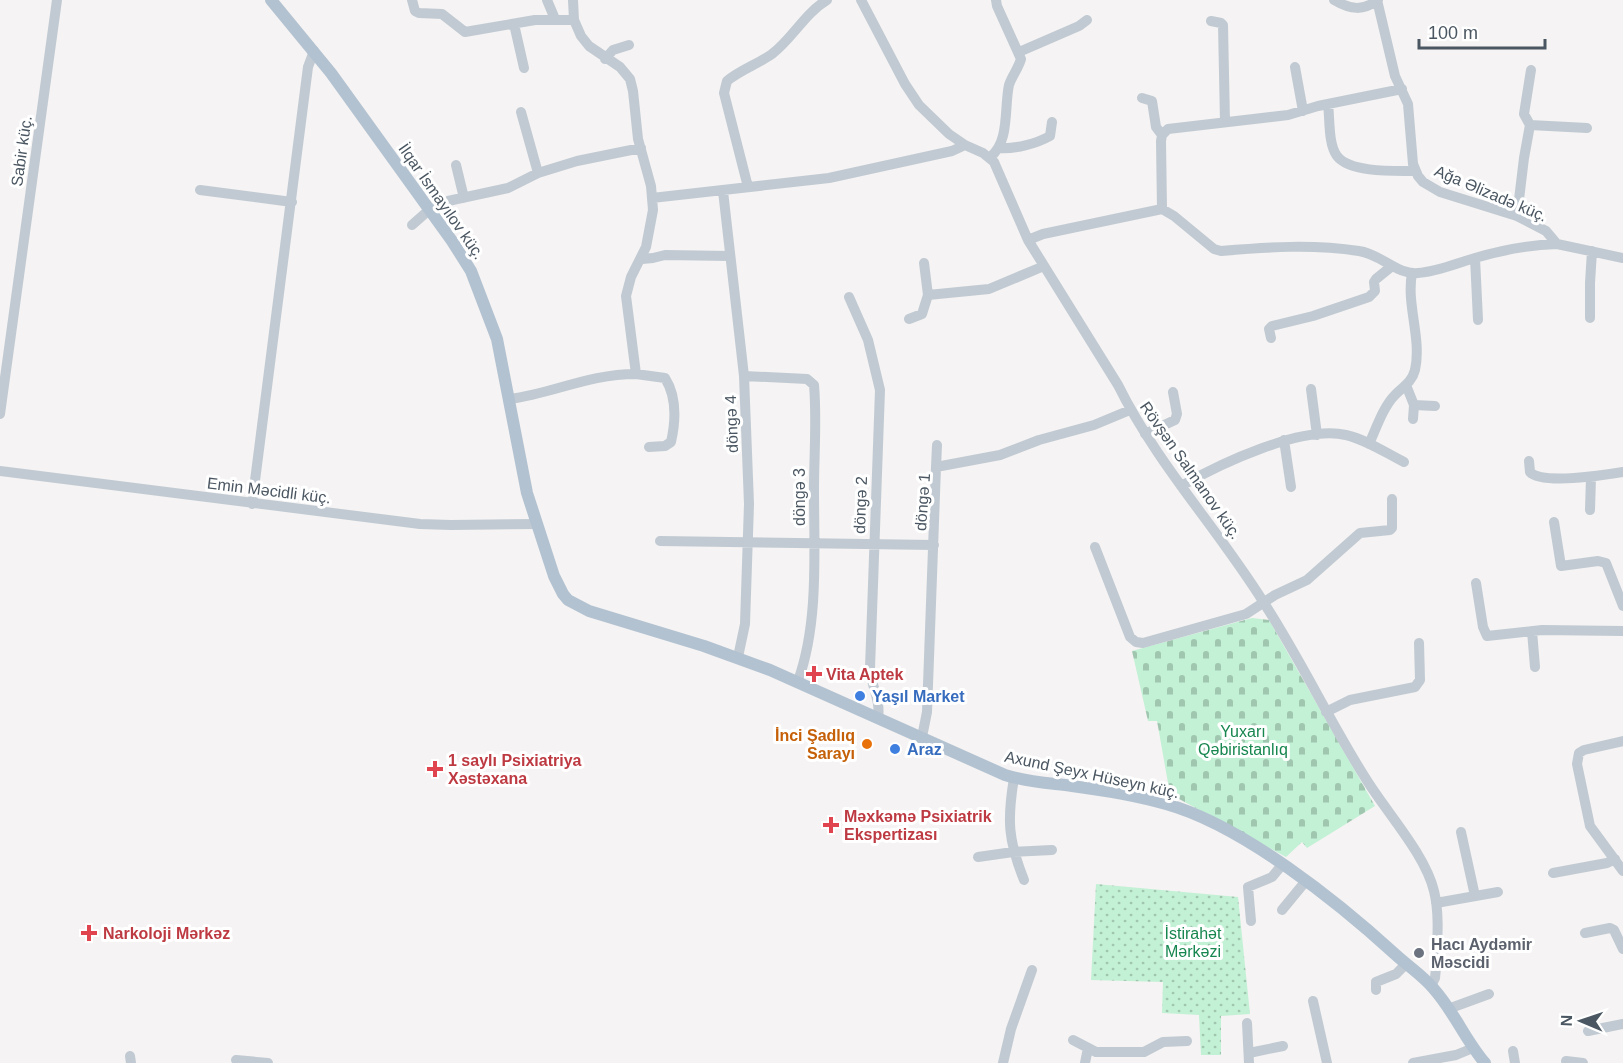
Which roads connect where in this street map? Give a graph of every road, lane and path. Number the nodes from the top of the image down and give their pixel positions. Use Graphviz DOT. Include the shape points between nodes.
graph roads {
  1 [pos="57,0"];
  2 [pos="271,0"];
  3 [pos="412,0"];
  4 [pos="547,0"];
  5 [pos="573,0"];
  6 [pos="826,0"];
  7 [pos="861,0"];
  8 [pos="996,0"];
  9 [pos="1334,0"];
  10 [pos="1377,0"];
  11 [pos="555,19"];
  12 [pos="573,20"];
  13 [pos="1087,20"];
  14 [pos="1211,21"];
  15 [pos="514,24"];
  16 [pos="629,45"];
  17 [pos="314,51"];
  18 [pos="1019,52"];
  19 [pos="605,58"];
  20 [pos="1295,67"];
  21 [pos="524,68"];
  22 [pos="1531,70"];
  23 [pos="1402,89"];
  24 [pos="1142,98"];
  25 [pos="1328,104"];
  26 [pos="1304,111"];
  27 [pos="521,112"];
  28 [pos="1052,122"];
  29 [pos="1225,122"];
  30 [pos="1530,125"];
  31 [pos="1587,128"];
  32 [pos="1162,135"];
  33 [pos="965,145"];
  34 [pos="641,148"];
  35 [pos="999,148"];
  36 [pos="990,157"];
  37 [pos="456,165"];
  38 [pos="1415,171"];
  39 [pos="538,173"];
  40 [pos="748,187"];
  41 [pos="200,190"];
  42 [pos="723,191"];
  43 [pos="464,198"];
  44 [pos="652,198"];
  45 [pos="292,202"];
  46 [pos="1162,209"];
  47 [pos="429,210"];
  48 [pos="1517,216"];
  49 [pos="412,225"];
  50 [pos="1028,240"];
  51 [pos="1557,244"];
  52 [pos="1593,251"];
  53 [pos="729,256"];
  54 [pos="1475,258"];
  55 [pos="1623,258"];
  56 [pos="642,259"];
  57 [pos="924,263"];
  58 [pos="1044,266"];
  59 [pos="1392,266"];
  60 [pos="1412,273"];
  61 [pos="928,295"];
  62 [pos="849,297"];
  63 [pos="1590,318"];
  64 [pos="909,319"];
  65 [pos="1478,320"];
  66 [pos="1271,338"];
  67 [pos="636,374"];
  68 [pos="744,376"];
  69 [pos="1406,385"];
  70 [pos="1311,389"];
  71 [pos="1173,392"];
  72 [pos="510,399"];
  73 [pos="1414,405"];
  74 [pos="1436,406"];
  75 [pos="1130,410"];
  76 [pos="0,414"];
  77 [pos="1413,419"];
  78 [pos="1145,434"];
  79 [pos="1317,435"];
  80 [pos="1284,441"];
  81 [pos="937,444"];
  82 [pos="1369,444"];
  83 [pos="649,447"];
  84 [pos="1528,461"];
  85 [pos="1404,462"];
  86 [pos="936,467"];
  87 [pos="0,471"];
  88 [pos="1623,472"];
  89 [pos="1591,477"];
  90 [pos="1181,486"];
  91 [pos="1291,487"];
  92 [pos="1392,499"];
  93 [pos="252,504"];
  94 [pos="1590,510"];
  95 [pos="1554,522"];
  96 [pos="536,524"];
  97 [pos="660,541"];
  98 [pos="749,543"];
  99 [pos="814,544"];
  100 [pos="874,544"];
  101 [pos="934,545"];
  102 [pos="1095,547"];
  103 [pos="1476,583"];
  104 [pos="1264,603"];
  105 [pos="1623,606"];
  106 [pos="1532,631"];
  107 [pos="1623,631"];
  108 [pos="1419,643"];
  109 [pos="738,657"];
  110 [pos="1535,667"];
  111 [pos="798,681"];
  112 [pos="1326,712"];
  113 [pos="878,718"];
  114 [pos="922,737"];
  115 [pos="1623,741"];
  116 [pos="1014,778"];
  117 [pos="1461,832"];
  118 [pos="1052,850"];
  119 [pos="1012,852"];
  120 [pos="978,857"];
  121 [pos="1615,859"];
  122 [pos="1282,865"];
  123 [pos="1623,871"];
  124 [pos="1553,873"];
  125 [pos="1024,880"];
  126 [pos="1305,882"];
  127 [pos="1498,892"];
  128 [pos="1474,896"];
  129 [pos="1436,903"];
  130 [pos="1282,909"];
  131 [pos="1251,921"];
  132 [pos="1584,933"];
  133 [pos="1623,949"];
  134 [pos="1406,964"];
  135 [pos="1032,970"];
  136 [pos="1431,986"];
  137 [pos="1376,990"];
  138 [pos="1489,994"];
  139 [pos="1313,1000"];
  140 [pos="1448,1009"];
  141 [pos="1247,1023"];
  142 [pos="1623,1024"];
  143 [pos="1588,1031"];
  144 [pos="1073,1040"];
  145 [pos="1187,1041"];
  146 [pos="1283,1046"];
  147 [pos="1088,1048"];
  148 [pos="1473,1048"];
  149 [pos="1513,1051"];
  150 [pos="1249,1058"];
  151 [pos="236,1060"];
  152 [pos="1566,1061"];
  153 [pos="268,1063"];
  154 [pos="1003,1063"];
  155 [pos="1085,1063"];
  156 [pos="1327,1063"];
  157 [pos="1413,1063"];
  158 [pos="1485,1063"];
  159 [pos="1515,1063"];
  160 [pos="1583,1063"];
  1 -- 76 [label="street, Sabir küç."];
  2 -- 17 [label="main road, İlqar İsmayılov küç."];
  3 -- 15 [label="street" via="415,11 442,14 465,32"];
  4 -- 11 [label="street"];
  5 -- 12 [label="street"];
  6 -- 40 [label="street" via="772,53 727,81 724,93"];
  7 -- 33 [label="street" via="912,97"];
  8 -- 18 [label="street"];
  9 -- 10 [label="street" via="1356,9"];
  10 -- 23 [label="street, Ağa Əlizadə küç." via="1395,76"];
  11 -- 12 [label="street"];
  11 -- 15 [label="street"];
  12 -- 19 [label="street" via="589,46"];
  13 -- 18 [label="street"];
  14 -- 29 [label="street" via="1223,26"];
  15 -- 21 [label="street"];
  16 -- 19 [label="street" via="613,50"];
  17 -- 45 [label="street" via="309,60"];
  17 -- 47 [label="main road, İlqar İsmayılov küç."];
  18 -- 35 [label="street" via="1021,59 1009,86"];
  19 -- 34 [label="street" via="630,79"];
  20 -- 26 [label="street"];
  22 -- 30 [label="street" via="1524,114"];
  23 -- 25 [label="street"];
  23 -- 38 [label="street, Ağa Əlizadə küç." via="1408,104"];
  24 -- 32 [label="street" via="1152,101 1156,127"];
  25 -- 26 [label="street"];
  25 -- 38 [label="street" via="1334,147 1345,163 1365,170"];
  26 -- 29 [label="street"];
  27 -- 39 [label="street"];
  28 -- 35 [label="street" via="1050,136 1043,140"];
  29 -- 32 [label="street" via="1168,129"];
  30 -- 31 [label="street"];
  30 -- 48 [label="street"];
  32 -- 46 [label="street"];
  33 -- 36 [label="street"];
  33 -- 40 [label="street" via="838,176"];
  34 -- 39 [label="street"];
  34 -- 44 [label="street"];
  35 -- 36 [label="street"];
  36 -- 50 [label="street, Rövşən Salmanov küç."];
  37 -- 43 [label="street"];
  38 -- 48 [label="street, Ağa Əlizadə küç." via="1423,182 1440,192"];
  39 -- 43 [label="street" via="508,188"];
  40 -- 42 [label="street"];
  41 -- 45 [label="street"];
  42 -- 44 [label="street"];
  42 -- 53 [label="street, döngə 4"];
  43 -- 47 [label="street"];
  44 -- 56 [label="street" via="650,229"];
  45 -- 93 [label="street"];
  46 -- 50 [label="street"];
  46 -- 59 [label="street" via="1221,251 1315,247 1370,253"];
  47 -- 49 [label="street"];
  47 -- 72 [label="main road, İlqar İsmayılov küç." via="471,271 497,339"];
  48 -- 51 [label="street, Ağa Əlizadə küç." via="1546,231"];
  50 -- 58 [label="street, Rövşən Salmanov küç."];
  51 -- 52 [label="street, Ağa Əlizadə küç."];
  51 -- 54 [label="street"];
  52 -- 55 [label="street, Ağa Əlizadə küç."];
  52 -- 63 [label="street"];
  53 -- 56 [label="street" via="665,255"];
  53 -- 68 [label="street, döngə 4"];
  54 -- 60 [label="street"];
  54 -- 65 [label="street"];
  56 -- 67 [label="street" via="626,296"];
  57 -- 61 [label="street"];
  58 -- 61 [label="street" via="989,289"];
  58 -- 75 [label="street, Rövşən Salmanov küç."];
  59 -- 60 [label="street"];
  59 -- 66 [label="street" via="1374,282 1375,291 1369,297 1272,326"];
  60 -- 69 [label="street" via="1416,363"];
  61 -- 64 [label="street" via="922,314"];
  62 -- 100 [label="street, döngə 2" via="868,340 880,390"];
  67 -- 72 [label="street" via="615,374"];
  67 -- 83 [label="street" via="665,378 674,400 676,417 671,442"];
  68 -- 98 [label="street, döngə 4"];
  68 -- 99 [label="street, döngə 3" via="812,380"];
  69 -- 73 [label="street"];
  69 -- 82 [label="street" via="1389,403"];
  70 -- 79 [label="street"];
  71 -- 78 [label="street" via="1175,420"];
  72 -- 96 [label="main road, İlqar İsmayılov küç." via="523,477"];
  73 -- 74 [label="street"];
  73 -- 77 [label="street"];
  75 -- 78 [label="street, Rövşən Salmanov küç."];
  75 -- 86 [label="street, döngə 1" via="1000,455"];
  78 -- 90 [label="street, Rövşən Salmanov küç."];
  79 -- 80 [label="street"];
  79 -- 82 [label="street" via="1344,435"];
  80 -- 90 [label="street"];
  80 -- 91 [label="street"];
  81 -- 86 [label="street"];
  82 -- 85 [label="street"];
  84 -- 89 [label="street" via="1530,472 1539,478"];
  86 -- 101 [label="street, döngə 1"];
  87 -- 93 [label="street, Emin Məcidli küç."];
  88 -- 89 [label="street"];
  89 -- 94 [label="street"];
  90 -- 104 [label="street, Rövşən Salmanov küç."];
  92 -- 104 [label="street" via="1390,530 1360,533 1307,580"];
  93 -- 96 [label="street, Emin Məcidli küç." via="420,524"];
  95 -- 105 [label="street" via="1561,566 1606,563"];
  96 -- 109 [label="main road, Axund Şeyx Hüseyn küç." via="559,587 577,606"];
  97 -- 98 [label="street"];
  98 -- 99 [label="street"];
  98 -- 109 [label="street, döngə 4" via="745,624"];
  99 -- 100 [label="street"];
  99 -- 111 [label="street, döngə 3" via="811,632"];
  100 -- 101 [label="street"];
  100 -- 113 [label="street, döngə 2" via="870,668 879,702"];
  101 -- 114 [label="street, döngə 1" via="927,712"];
  102 -- 104 [label="street" via="1130,637 1136,642 1237,618"];
  103 -- 106 [label="street" via="1487,636"];
  104 -- 112 [label="street, Rövşən Salmanov küç."];
  106 -- 107 [label="street"];
  106 -- 110 [label="street"];
  108 -- 112 [label="street" via="1420,680 1415,687 1350,700"];
  109 -- 111 [label="main road, Axund Şeyx Hüseyn küç."];
  111 -- 113 [label="main road, Axund Şeyx Hüseyn küç."];
  112 -- 129 [label="street, Rövşən Salmanov küç." via="1424,866"];
  113 -- 114 [label="main road, Axund Şeyx Hüseyn küç."];
  114 -- 116 [label="main road, Axund Şeyx Hüseyn küç."];
  115 -- 121 [label="street" via="1584,750 1576,764 1590,826"];
  116 -- 119 [label="street" via="1009,823"];
  116 -- 122 [label="main road, Axund Şeyx Hüseyn küç." via="1104,790 1173,806 1215,824"];
  117 -- 128 [label="street"];
  118 -- 119 [label="street"];
  119 -- 120 [label="street"];
  119 -- 125 [label="street"];
  121 -- 123 [label="street"];
  121 -- 124 [label="street"];
  122 -- 126 [label="main road, Axund Şeyx Hüseyn küç."];
  122 -- 131 [label="street" via="1272,877 1248,886"];
  126 -- 130 [label="street"];
  126 -- 134 [label="main road, Axund Şeyx Hüseyn küç."];
  127 -- 128 [label="street"];
  128 -- 129 [label="street"];
  129 -- 136 [label="street, Rövşən Salmanov küç." via="1436,968"];
  132 -- 133 [label="street" via="1611,927"];
  134 -- 136 [label="main road, Axund Şeyx Hüseyn küç."];
  134 -- 137 [label="street" via="1396,974 1376,982"];
  135 -- 154 [label="street"];
  136 -- 140 [label="main road, Axund Şeyx Hüseyn küç."];
  138 -- 140 [label="street"];
  139 -- 156 [label="street"];
  140 -- 148 [label="main road, Axund Şeyx Hüseyn küç."];
  141 -- 150 [label="street"];
  142 -- 143 [label="street"];
  144 -- 147 [label="street"];
  145 -- 147 [label="street" via="1162,1042 1144,1052"];
  146 -- 150 [label="street"];
  147 -- 155 [label="street"];
  148 -- 157 [label="street"];
  148 -- 158 [label="main road, Axund Şeyx Hüseyn küç."];
  149 -- 159 [label="street"];
  151 -- 153 [label="street"];
  152 -- 160 [label="street"];
}
